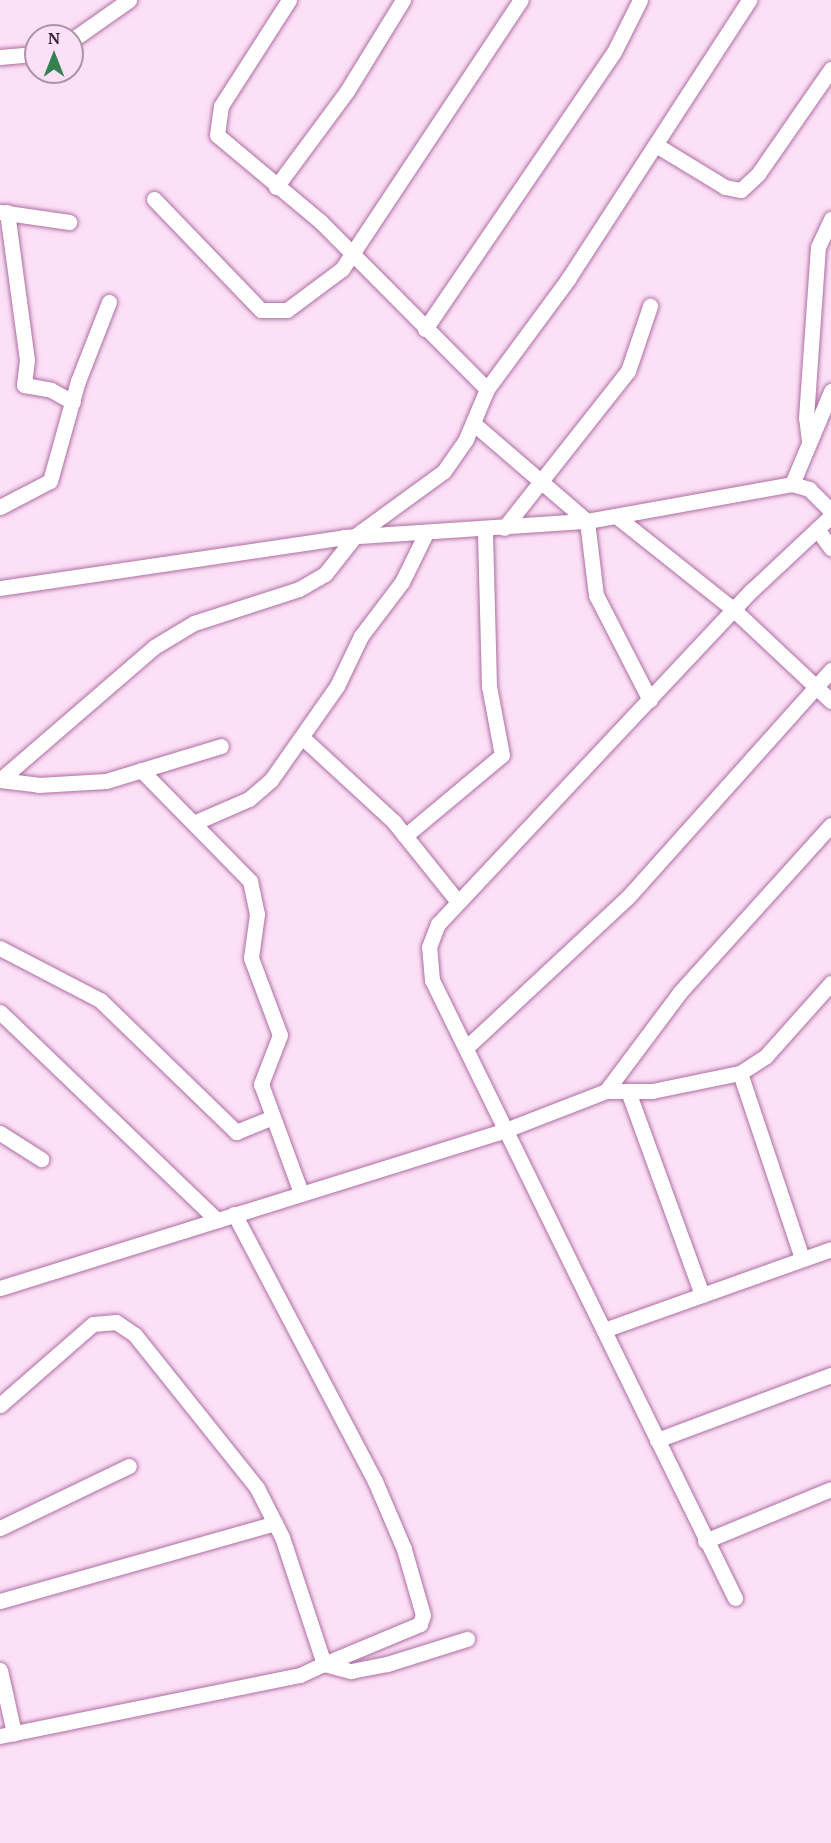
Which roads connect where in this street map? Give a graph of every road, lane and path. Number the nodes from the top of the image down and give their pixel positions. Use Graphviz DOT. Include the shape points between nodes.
graph roads {
  1 [pos="129,0"];
  2 [pos="289,0"];
  3 [pos="403,0"];
  4 [pos="521,0"];
  5 [pos="640,0"];
  6 [pos="749,0"];
  7 [pos="84,32"];
  8 [pos="24,55"];
  9 [pos="0,57"];
  10 [pos="831,69"];
  11 [pos="656,145"];
  12 [pos="276,187"];
  13 [pos="154,199"];
  14 [pos="4,212"];
  15 [pos="831,219"];
  16 [pos="69,222"];
  17 [pos="351,252"];
  18 [pos="109,302"];
  19 [pos="650,306"];
  20 [pos="425,329"];
  21 [pos="488,389"];
  22 [pos="831,391"];
  23 [pos="73,402"];
  24 [pos="473,423"];
  25 [pos="809,441"];
  26 [pos="541,478"];
  27 [pos="792,484"];
  28 [pos="0,507"];
  29 [pos="831,514"];
  30 [pos="616,516"];
  31 [pos="587,521"];
  32 [pos="504,528"];
  33 [pos="817,529"];
  34 [pos="485,530"];
  35 [pos="425,535"];
  36 [pos="355,536"];
  37 [pos="831,548"];
  38 [pos="0,588"];
  39 [pos="734,610"];
  40 [pos="831,670"];
  41 [pos="816,687"];
  42 [pos="650,700"];
  43 [pos="831,701"];
  44 [pos="302,737"];
  45 [pos="221,746"];
  46 [pos="141,770"];
  47 [pos="0,780"];
  48 [pos="196,822"];
  49 [pos="831,825"];
  50 [pos="405,836"];
  51 [pos="458,902"];
  52 [pos="0,948"];
  53 [pos="831,983"];
  54 [pos="0,1012"];
  55 [pos="468,1046"];
  56 [pos="740,1073"];
  57 [pos="606,1091"];
  58 [pos="629,1094"];
  59 [pos="270,1119"];
  60 [pos="503,1131"];
  61 [pos="0,1133"];
  62 [pos="41,1159"];
  63 [pos="301,1193"];
  64 [pos="234,1214"];
  65 [pos="217,1220"];
  66 [pos="831,1249"];
  67 [pos="802,1258"];
  68 [pos="0,1288"];
  69 [pos="702,1295"];
  70 [pos="604,1330"];
  71 [pos="831,1375"];
  72 [pos="0,1405"];
  73 [pos="657,1440"];
  74 [pos="129,1466"];
  75 [pos="831,1489"];
  76 [pos="275,1523"];
  77 [pos="0,1528"];
  78 [pos="705,1541"];
  79 [pos="735,1598"];
  80 [pos="0,1601"];
  81 [pos="468,1639"];
  82 [pos="324,1664"];
  83 [pos="0,1670"];
  84 [pos="7,1735"];
  1 -- 7 [label="street"];
  2 -- 12 [label="street" via="227,94 216,121 216,135"];
  3 -- 12 [label="street" via="347,92"];
  4 -- 17 [label="street"];
  5 -- 20 [label="street" via="614,52"];
  6 -- 11 [label="street"];
  8 -- 9 [label="street"];
  10 -- 11 [label="street" via="758,174 741,190 725,187"];
  11 -- 21 [label="street" via="568,279"];
  12 -- 17 [label="street"];
  13 -- 17 [label="street" via="267,313 287,310 320,291"];
  14 -- 16 [label="street"];
  14 -- 23 [label="street" via="27,360 24,385 51,390"];
  15 -- 25 [label="street" via="818,247 806,418"];
  17 -- 20 [label="street"];
  18 -- 23 [label="street"];
  19 -- 26 [label="street" via="628,371"];
  20 -- 21 [label="street"];
  21 -- 24 [label="street"];
  22 -- 25 [label="street"];
  23 -- 28 [label="street" via="50,481 39,491"];
  24 -- 26 [label="street"];
  24 -- 36 [label="street" via="444,471"];
  25 -- 27 [label="street"];
  26 -- 31 [label="street"];
  26 -- 32 [label="street"];
  27 -- 29 [label="street" via="809,489"];
  27 -- 30 [label="street"];
  29 -- 33 [label="street"];
  30 -- 31 [label="street"];
  30 -- 39 [label="street"];
  31 -- 32 [label="street"];
  31 -- 42 [label="street" via="596,595"];
  32 -- 34 [label="street"];
  33 -- 37 [label="street"];
  33 -- 39 [label="street"];
  34 -- 35 [label="street"];
  34 -- 50 [label="street" via="489,686 502,755"];
  35 -- 36 [label="street"];
  35 -- 44 [label="street" via="402,582 362,636 337,686"];
  36 -- 38 [label="street"];
  36 -- 47 [label="street" via="325,574 299,589 194,622 154,647"];
  39 -- 41 [label="street"];
  39 -- 42 [label="street"];
  40 -- 41 [label="street"];
  41 -- 43 [label="street"];
  41 -- 55 [label="street" via="628,897"];
  42 -- 51 [label="street"];
  44 -- 48 [label="street" via="271,780 249,799"];
  44 -- 50 [label="street" via="354,781"];
  45 -- 46 [label="street"];
  46 -- 47 [label="street" via="106,781 65,784"];
  46 -- 48 [label="street"];
  48 -- 59 [label="street" via="250,881 256,899 251,958 280,1035 261,1084"];
  49 -- 57 [label="street" via="666,1008"];
  50 -- 51 [label="street"];
  51 -- 55 [label="street" via="434,930 428,960 432,980"];
  52 -- 59 [label="street" via="100,1000 236,1132"];
  53 -- 56 [label="street" via="766,1056"];
  54 -- 65 [label="street"];
  55 -- 60 [label="street"];
  56 -- 58 [label="street"];
  56 -- 67 [label="street"];
  57 -- 58 [label="street"];
  57 -- 60 [label="street"];
  58 -- 69 [label="street"];
  59 -- 63 [label="street"];
  60 -- 63 [label="street"];
  60 -- 70 [label="street"];
  61 -- 62 [label="street"];
  63 -- 64 [label="street"];
  64 -- 65 [label="street"];
  64 -- 82 [label="street" via="375,1480 423,1615 420,1624 404,1635"];
  65 -- 68 [label="street"];
  66 -- 67 [label="street"];
  67 -- 69 [label="street"];
  69 -- 70 [label="street"];
  70 -- 73 [label="street"];
  71 -- 73 [label="street"];
  72 -- 76 [label="street" via="93,1324 116,1322 135,1335 240,1465"];
  73 -- 78 [label="street"];
  74 -- 77 [label="street"];
  75 -- 78 [label="street"];
  76 -- 80 [label="street"];
  76 -- 82 [label="street"];
  78 -- 79 [label="street"];
  81 -- 82 [label="street" via="351,1671"];
  82 -- 84 [label="street" via="300,1676"];
  83 -- 84 [label="street"];
}
